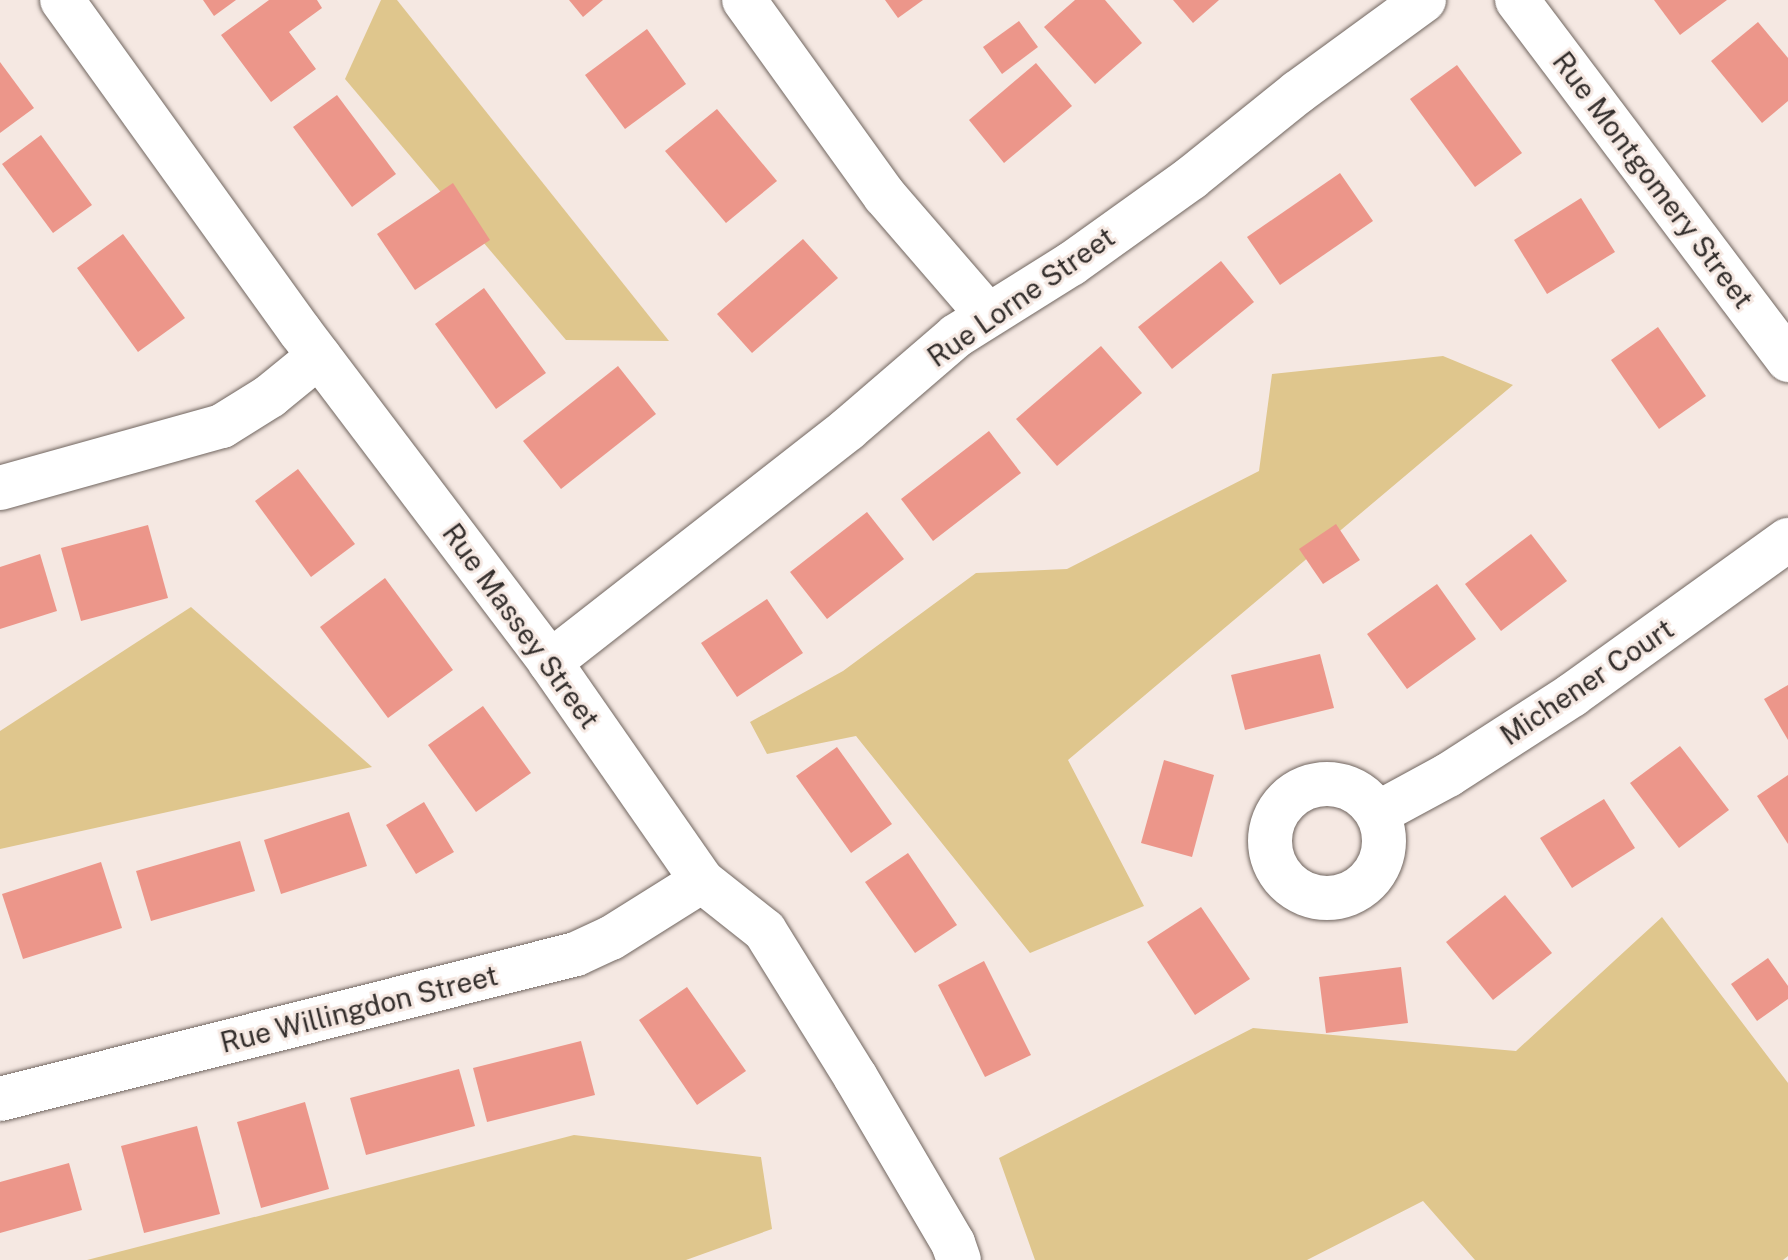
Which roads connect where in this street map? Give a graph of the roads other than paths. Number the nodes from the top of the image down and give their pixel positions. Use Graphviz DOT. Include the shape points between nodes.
graph roads {
  1 [pos="62,0"];
  2 [pos="744,0"];
  3 [pos="1424,0"];
  4 [pos="1517,0"];
  5 [pos="987,314"];
  6 [pos="319,356"];
  7 [pos="1788,360"];
  8 [pos="0,488"];
  9 [pos="1788,540"];
  10 [pos="550,662"];
  11 [pos="1378,813"];
  12 [pos="702,881"];
  13 [pos="0,1099"];
  14 [pos="959,1260"];
  1 -- 6 [label="street, Rue Massey Street"];
  2 -- 5 [label="street" via="885,196"];
  3 -- 5 [label="street, Rue Lorne Street" via="1095,247"];
  4 -- 7 [label="street, Rue Montgomery Street"];
  5 -- 10 [label="street, Rue Lorne Street"];
  6 -- 8 [label="street" via="222,426"];
  6 -- 10 [label="street, Rue Massey Street"];
  9 -- 11 [label="street, Michener Court" via="1585,687"];
  10 -- 12 [label="street, Rue Massey Street"];
  12 -- 13 [label="street, Rue Willingdon Street" via="576,954"];
  12 -- 14 [label="street, Rue Massey Street" via="765,931"];
}
